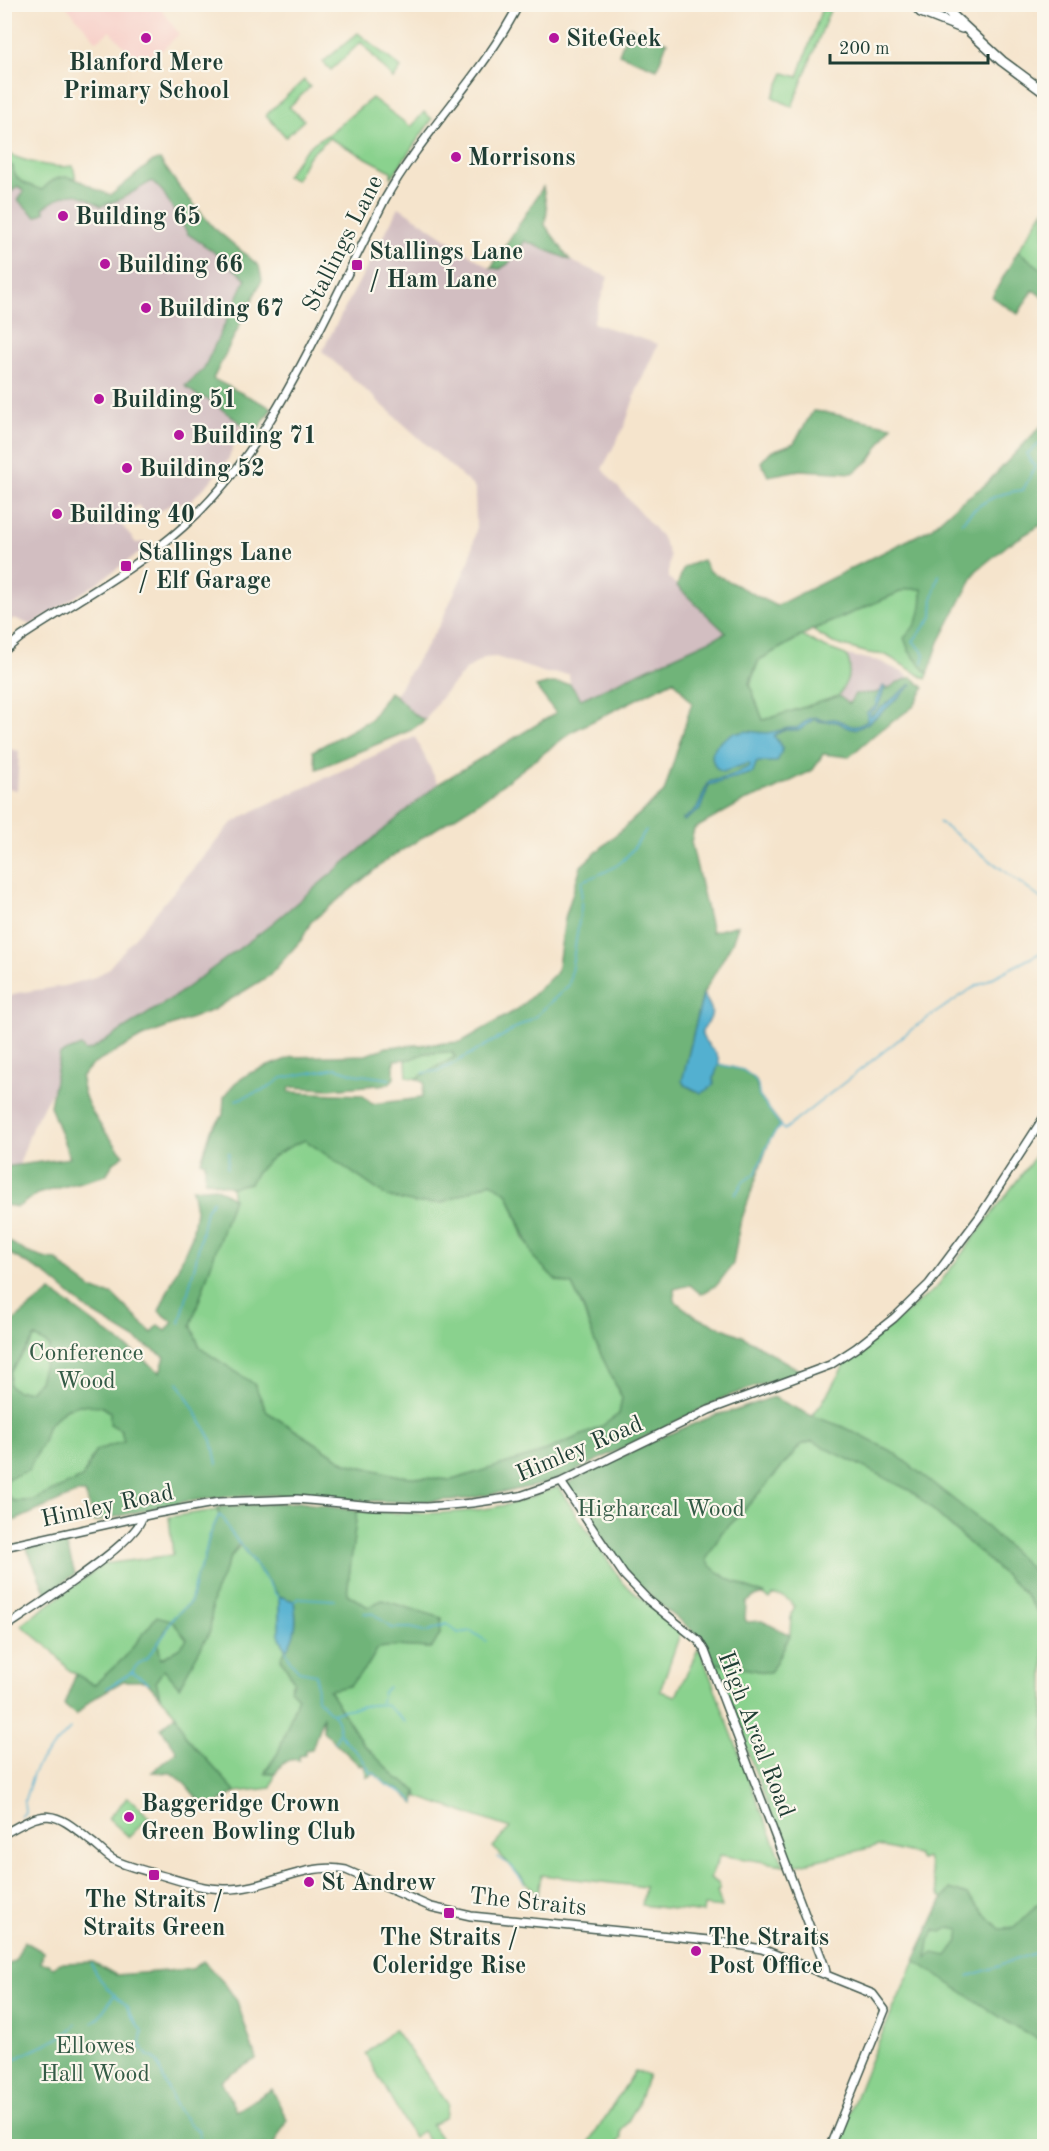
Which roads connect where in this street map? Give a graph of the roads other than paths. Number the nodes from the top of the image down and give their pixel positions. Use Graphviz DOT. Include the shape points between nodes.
graph roads {
  1 [pos="519,4"];
  2 [pos="935,4"];
  3 [pos="940,4"];
  4 [pos="913,5"];
  5 [pos="926,13"];
  6 [pos="972,34"];
  7 [pos="1044,92"];
  8 [pos="4,651"];
  9 [pos="1044,1117"];
  10 [pos="561,1482"];
  11 [pos="142,1517"];
  12 [pos="4,1547"];
  13 [pos="4,1628"];
  14 [pos="4,1834"];
  15 [pos="826,1973"];
  16 [pos="830,2146"];
  1 -- 8 [label="main road, Stallings Lane" via="492,50 401,170 296,375 245,460 213,498 162,545"];
  2 -- 5 [label="highway"];
  3 -- 6 [label="highway"];
  4 -- 5 [label="highway"];
  5 -- 6 [label="highway"];
  6 -- 7 [label="highway"];
  9 -- 10 [label="main road, Himley Road" via="980,1216 929,1284 856,1348 831,1365 709,1410"];
  10 -- 11 [label="main road, Himley Road" via="520,1496 438,1506 374,1506 297,1498 219,1502"];
  10 -- 15 [label="main road, High Arcal Road" via="624,1575 699,1641 705,1652"];
  11 -- 12 [label="main road, Himley Road"];
  11 -- 13 [label="main road" via="137,1529 102,1560"];
  14 -- 15 [label="main road, The Straits" via="32,1818 49,1816 61,1819 107,1856 199,1886 225,1889 272,1882 306,1870 338,1868 431,1907 471,1916 744,1946 767,1950"];
  15 -- 16 [label="main road, The Straits" via="873,1994 885,2010"];
}
